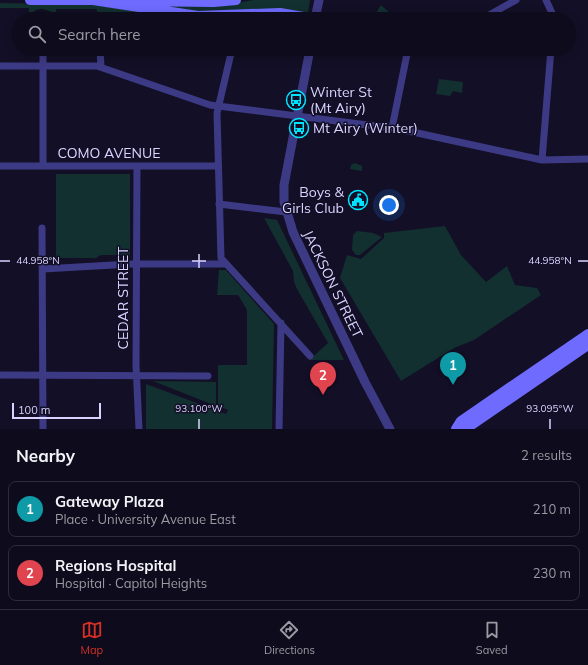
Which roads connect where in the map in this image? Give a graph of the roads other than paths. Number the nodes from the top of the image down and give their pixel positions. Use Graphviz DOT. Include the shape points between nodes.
graph roads {
  1 [pos="30,0"];
  2 [pos="93,0"];
  3 [pos="236,0"];
  4 [pos="319,0"];
  5 [pos="516,0"];
  6 [pos="546,0"];
  7 [pos="172,12"];
  8 [pos="316,12"];
  9 [pos="495,12"];
  10 [pos="552,12"];
  11 [pos="43,56"];
  12 [pos="100,56"];
  13 [pos="230,56"];
  14 [pos="309,56"];
  15 [pos="407,56"];
  16 [pos="549,56"];
  17 [pos="0,66"];
  18 [pos="43,66"];
  19 [pos="101,67"];
  20 [pos="217,106"];
  21 [pos="296,116"];
  22 [pos="392,128"];
  23 [pos="588,159"];
  24 [pos="542,160"];
  25 [pos="0,166"];
  26 [pos="43,166"];
  27 [pos="138,166"];
  28 [pos="218,166"];
  29 [pos="219,204"];
  30 [pos="286,212"];
  31 [pos="42,228"];
  32 [pos="136,264"];
  33 [pos="226,264"];
  34 [pos="43,269"];
  35 [pos="281,323"];
  36 [pos="588,334"];
  37 [pos="588,345"];
  38 [pos="310,356"];
  39 [pos="0,375"];
  40 [pos="42,375"];
  41 [pos="137,376"];
  42 [pos="208,376"];
  43 [pos="43,429"];
  44 [pos="139,429"];
  45 [pos="279,429"];
  46 [pos="390,429"];
  47 [pos="456,429"];
  48 [pos="461,429"];
  1 -- 2 [label="main road"];
  2 -- 3 [label="main road"];
  2 -- 7 [label="main road"];
  4 -- 8 [label="street"];
  5 -- 9 [label="street"];
  6 -- 10 [label="street"];
  11 -- 18 [label="street"];
  12 -- 19 [label="street"];
  13 -- 20 [label="street"];
  14 -- 21 [label="street, JACKSON STREET"];
  15 -- 22 [label="street"];
  16 -- 24 [label="street"];
  17 -- 18 [label="street"];
  18 -- 19 [label="street"];
  18 -- 26 [label="street"];
  19 -- 20 [label="street"];
  20 -- 21 [label="street"];
  20 -- 28 [label="street"];
  21 -- 22 [label="street"];
  21 -- 30 [label="street, JACKSON STREET" via="284,185"];
  22 -- 24 [label="street"];
  23 -- 24 [label="street"];
  25 -- 26 [label="street, COMO AVENUE"];
  26 -- 27 [label="street, COMO AVENUE"];
  27 -- 28 [label="street, COMO AVENUE"];
  27 -- 32 [label="street, CEDAR STREET"];
  28 -- 29 [label="street"];
  29 -- 30 [label="street"];
  29 -- 33 [label="street" via="219,252"];
  30 -- 46 [label="street, JACKSON STREET" via="296,239"];
  31 -- 34 [label="street"];
  32 -- 33 [label="street"];
  32 -- 34 [label="street"];
  32 -- 41 [label="street, CEDAR STREET"];
  33 -- 35 [label="street"];
  34 -- 40 [label="street"];
  35 -- 38 [label="street"];
  35 -- 45 [label="street"];
  36 -- 47 [label="main road" via="460,421"];
  37 -- 48 [label="main road"];
  39 -- 40 [label="street"];
  40 -- 41 [label="street"];
  40 -- 43 [label="street"];
  41 -- 42 [label="street"];
  41 -- 44 [label="street, CEDAR STREET"];
}
